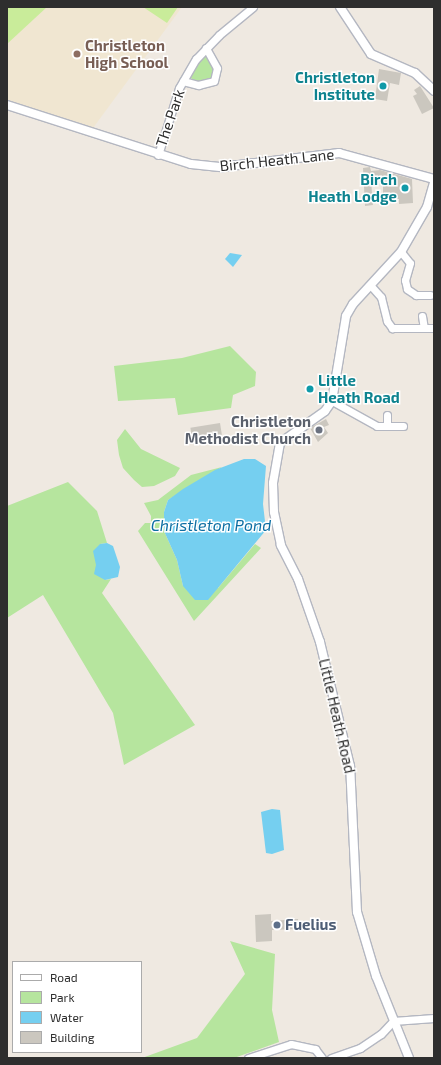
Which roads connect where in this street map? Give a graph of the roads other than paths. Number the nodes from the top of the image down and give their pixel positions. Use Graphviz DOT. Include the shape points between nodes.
graph roads {
  1 [pos="242,7"];
  2 [pos="253,7"];
  3 [pos="340,7"];
  4 [pos="242,16"];
  5 [pos="206,48"];
  6 [pos="183,81"];
  7 [pos="434,91"];
  8 [pos="7,105"];
  9 [pos="158,155"];
  10 [pos="434,179"];
  11 [pos="434,182"];
  12 [pos="430,205"];
  13 [pos="401,252"];
  14 [pos="371,286"];
  15 [pos="430,295"];
  16 [pos="422,316"];
  17 [pos="424,328"];
  18 [pos="434,328"];
  19 [pos="332,400"];
  20 [pos="387,415"];
  21 [pos="387,426"];
  22 [pos="403,426"];
  23 [pos="434,1018"];
  24 [pos="393,1021"];
  25 [pos="248,1058"];
  26 [pos="322,1058"];
  27 [pos="331,1058"];
  28 [pos="409,1058"];
  1 -- 4 [label="street"];
  2 -- 4 [label="street, The Park"];
  3 -- 7 [label="street" via="371,54 415,73"];
  4 -- 5 [label="street, The Park"];
  5 -- 6 [label="street, The Park"];
  5 -- 6 [label="street, The Park" via="217,68 214,81 198,85"];
  6 -- 9 [label="street, The Park" via="166,123"];
  8 -- 9 [label="street, Birch Heath Lane"];
  9 -- 10 [label="street, Birch Heath Lane" via="190,164 222,167 339,153"];
  11 -- 12 [label="street, Little Heath Road"];
  12 -- 13 [label="street, Little Heath Road"];
  13 -- 14 [label="street, Little Heath Road"];
  13 -- 15 [label="street" via="410,263 405,280 407,289 416,295"];
  14 -- 17 [label="street" via="380,297 386,321 392,328"];
  14 -- 19 [label="street, Little Heath Road" via="353,304 346,316"];
  16 -- 17 [label="street"];
  17 -- 18 [label="street"];
  19 -- 21 [label="street" via="374,424"];
  19 -- 24 [label="street, Little Heath Road" via="325,412 296,430 277,449 273,483 274,512 281,544 298,579 320,642 340,720 353,787 355,905"];
  20 -- 21 [label="street"];
  21 -- 22 [label="street"];
  23 -- 24 [label="street"];
  24 -- 27 [label="street" via="381,1034 360,1048"];
  24 -- 28 [label="street, Little Heath Road"];
  25 -- 26 [label="street" via="291,1044 315,1049"];
}
